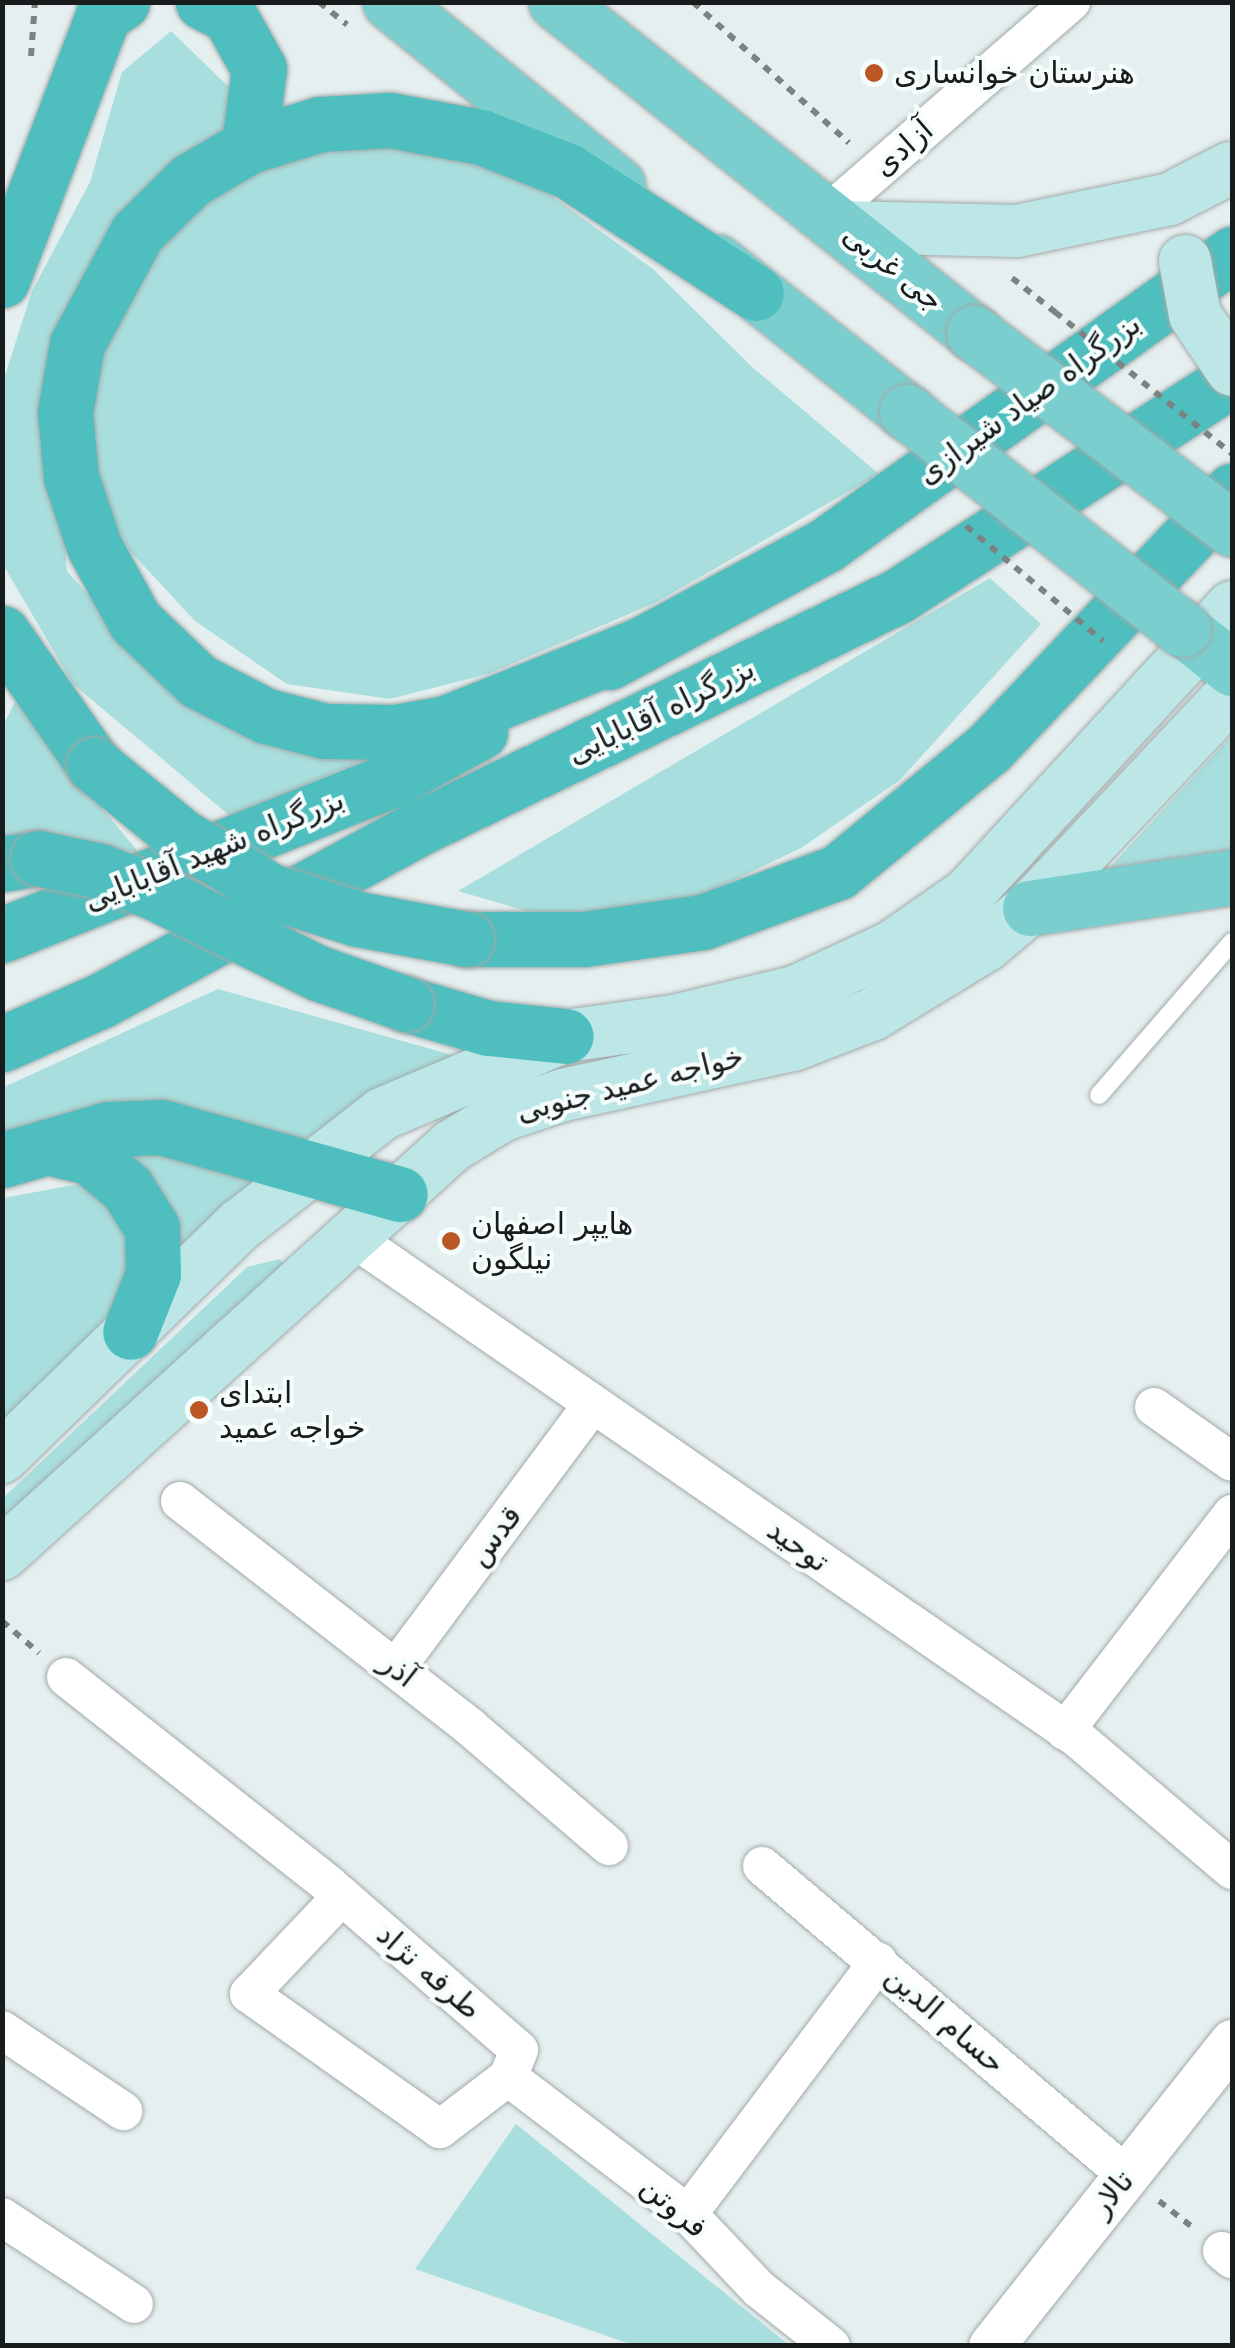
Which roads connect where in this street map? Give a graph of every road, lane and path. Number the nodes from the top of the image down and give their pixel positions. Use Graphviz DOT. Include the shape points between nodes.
graph roads {
  1 [pos="72,2"];
  2 [pos="122,2"];
  3 [pos="202,2"];
  4 [pos="390,2"];
  5 [pos="556,2"];
  6 [pos="693,2"];
  7 [pos="1071,2"];
  8 [pos="58,128"];
  9 [pos="249,146"];
  10 [pos="1231,166"];
  11 [pos="876,171"];
  12 [pos="834,221"];
  13 [pos="1209,257"];
  14 [pos="2,280"];
  15 [pos="756,293"];
  16 [pos="1054,312"];
  17 [pos="1232,370"];
  18 [pos="1232,380"];
  19 [pos="1232,454"];
  20 [pos="1232,491"];
  21 [pos="959,520"];
  22 [pos="1232,529"];
  23 [pos="2,633"];
  24 [pos="1211,636"];
  25 [pos="1103,641"];
  26 [pos="640,646"];
  27 [pos="1232,694"];
  28 [pos="20,861"];
  29 [pos="1232,877"];
  30 [pos="1030,908"];
  31 [pos="19,928"];
  32 [pos="1232,942"];
  33 [pos="566,1036"];
  34 [pos="2,1044"];
  35 [pos="1100,1095"];
  36 [pos="25,1153"];
  37 [pos="311,1166"];
  38 [pos="400,1194"];
  39 [pos="250,1216"];
  40 [pos="353,1238"];
  41 [pos="314,1274"];
  42 [pos="130,1332"];
  43 [pos="593,1404"];
  44 [pos="1154,1407"];
  45 [pos="2,1456"];
  46 [pos="1232,1462"];
  47 [pos="180,1501"];
  48 [pos="1232,1514"];
  49 [pos="2,1554"];
  50 [pos="396,1668"];
  51 [pos="66,1677"];
  52 [pos="1065,1730"];
  53 [pos="610,1846"];
  54 [pos="762,1866"];
  55 [pos="1232,1870"];
  56 [pos="342,1896"];
  57 [pos="878,1962"];
  58 [pos="2,2030"];
  59 [pos="1232,2042"];
  60 [pos="508,2077"];
  61 [pos="123,2111"];
  62 [pos="1126,2175"];
  63 [pos="688,2214"];
  64 [pos="2,2217"];
  65 [pos="1227,2255"];
  66 [pos="134,2304"];
  67 [pos="831,2346"];
  68 [pos="991,2346"];
  1 -- 8 [label="highway"];
  2 -- 8 [label="highway" via="104,15"];
  3 -- 9 [label="highway" via="229,16 259,69"];
  4 -- 15 [label="main road"];
  5 -- 12 [label="main road, جی غربی"];
  6 -- 11 [label="path"];
  7 -- 11 [label="street, آزادی"];
  8 -- 14 [label="highway"];
  9 -- 15 [label="highway" via="320,124 390,120 481,137 568,171"];
  9 -- 26 [label="highway" via="190,180 137,234 77,344 66,412 71,476 94,546 135,621 198,681 266,716 325,731 395,732 446,724"];
  10 -- 12 [label="main road" via="1170,199 1017,231"];
  10 -- 13 [label="main road" via="1190,229"];
  11 -- 12 [label="street, آزادی"];
  12 -- 22 [label="main road, جی غربی, bridge"];
  13 -- 17 [label="main road, bridge" via="1195,315"];
  13 -- 26 [label="highway, بزرگراه صیاد شیرازی" via="826,545"];
  15 -- 24 [label="main road, bridge"];
  16 -- 19 [label="path, bridge"];
  18 -- 34 [label="highway, بزرگراه آقابابایی" via="898,596 424,826 102,1000"];
  20 -- 23 [label="highway, bridge" via="988,748 838,872 703,922 584,939 466,939 358,919 270,891 182,836 94,765"];
  21 -- 25 [label="path, bridge"];
  24 -- 33 [label="main road, خواجه عمید جنوبی" via="968,894 892,947 795,992 674,1021"];
  26 -- 31 [label="highway, بزرگراه شهید آقابابایی" via="394,779"];
  27 -- 30 [label="main road, خواجه عمید جنوبی"];
  28 -- 33 [label="highway, bridge" via="118,878 318,972 406,1004 488,1028"];
  29 -- 30 [label="main road"];
  30 -- 38 [label="main road, خواجه عمید جنوبی" via="986,945 873,1014 793,1045 563,1095 503,1115 452,1146"];
  32 -- 35 [label="lane"];
  33 -- 37 [label="main road, خواجه عمید جنوبی" via="382,1114"];
  36 -- 37 [label="highway" via="109,1129 161,1127"];
  36 -- 42 [label="highway" via="90,1158 127,1188 152,1228 153,1274"];
  37 -- 38 [label="highway"];
  37 -- 39 [label="main road, خواجه عمید جنوبی"];
  38 -- 40 [label="main road, خواجه عمید جنوبی"];
  39 -- 41 [label="main road" via="299,1238 312,1252"];
  39 -- 42 [label="main road, خواجه عمید جنوبی"];
  40 -- 41 [label="main road, خواجه عمید جنوبی"];
  40 -- 43 [label="street, توحید"];
  41 -- 49 [label="main road, خواجه عمید جنوبی"];
  42 -- 45 [label="main road, خواجه عمید جنوبی"];
  43 -- 50 [label="street, قدس"];
  43 -- 52 [label="street, توحید"];
  44 -- 46 [label="street"];
  47 -- 50 [label="street, آذر"];
  48 -- 52 [label="street"];
  50 -- 53 [label="street, آذر"];
  51 -- 56 [label="street, طرفه نژاد"];
  52 -- 55 [label="street, توحید"];
  54 -- 57 [label="street, حسام الدین"];
  56 -- 60 [label="street, طرفه نژاد" via="519,2050"];
  56 -- 60 [label="street" via="249,1994 440,2128"];
  57 -- 62 [label="street, حسام الدین"];
  57 -- 63 [label="street"];
  58 -- 61 [label="street"];
  59 -- 62 [label="street, تالار"];
  60 -- 63 [label="street, فروتن"];
  62 -- 65 [label="path"];
  62 -- 68 [label="street, تالار"];
  63 -- 67 [label="street, فروتن" via="760,2289"];
  64 -- 66 [label="street"];
}
